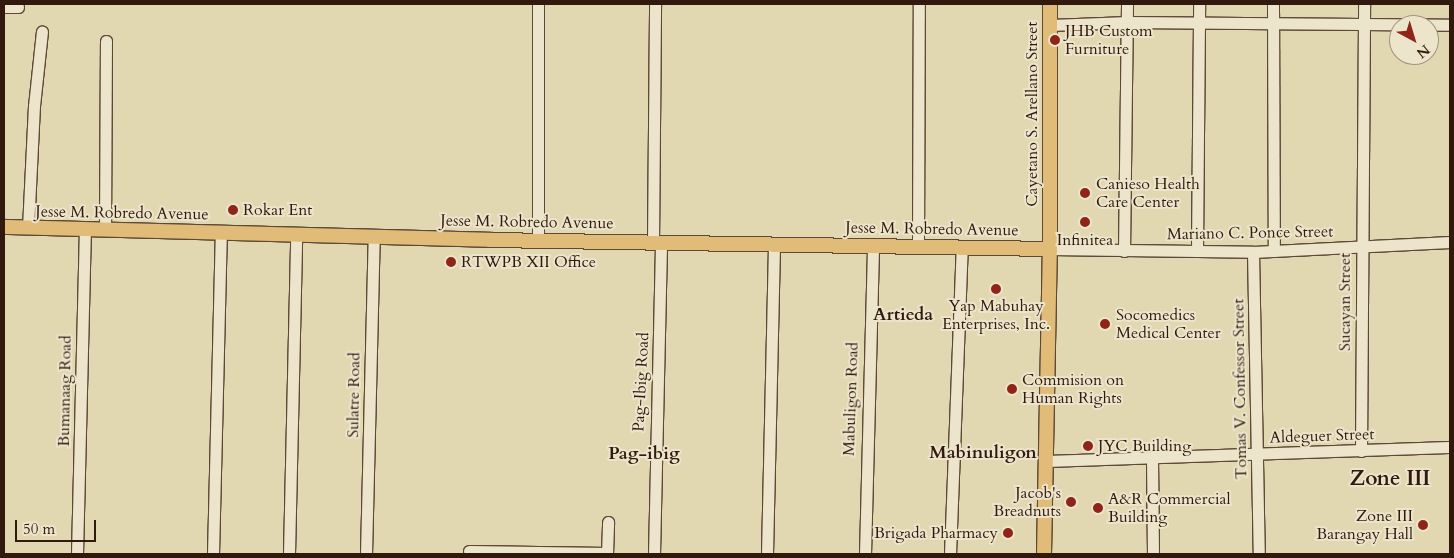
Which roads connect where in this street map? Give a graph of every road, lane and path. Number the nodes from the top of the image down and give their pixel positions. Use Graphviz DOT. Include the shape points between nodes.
graph roads {
  1 [pos="538,4"];
  2 [pos="655,4"];
  3 [pos="919,4"];
  4 [pos="1050,4"];
  5 [pos="1127,4"];
  6 [pos="1199,4"];
  7 [pos="1273,4"];
  8 [pos="1364,4"];
  9 [pos="4,7"];
  10 [pos="18,7"];
  11 [pos="1128,22"];
  12 [pos="1199,23"];
  13 [pos="1273,24"];
  14 [pos="1364,24"];
  15 [pos="1050,25"];
  16 [pos="1450,25"];
  17 [pos="42,31"];
  18 [pos="106,41"];
  19 [pos="4,227"];
  20 [pos="28,228"];
  21 [pos="85,229"];
  22 [pos="105,230"];
  23 [pos="221,232"];
  24 [pos="296,235"];
  25 [pos="374,237"];
  26 [pos="538,241"];
  27 [pos="657,242"];
  28 [pos="1450,242"];
  29 [pos="774,244"];
  30 [pos="873,245"];
  31 [pos="918,245"];
  32 [pos="962,246"];
  33 [pos="1362,247"];
  34 [pos="1050,249"];
  35 [pos="1197,250"];
  36 [pos="1124,251"];
  37 [pos="1274,251"];
  38 [pos="1253,252"];
  39 [pos="1450,447"];
  40 [pos="1361,451"];
  41 [pos="1259,455"];
  42 [pos="1152,458"];
  43 [pos="1045,461"];
  44 [pos="608,522"];
  45 [pos="469,551"];
  46 [pos="77,554"];
  47 [pos="213,554"];
  48 [pos="290,554"];
  49 [pos="366,554"];
  50 [pos="607,554"];
  51 [pos="654,554"];
  52 [pos="767,554"];
  53 [pos="865,554"];
  54 [pos="950,554"];
  55 [pos="1044,554"];
  56 [pos="1153,554"];
  57 [pos="1259,554"];
  1 -- 26 [label="street"];
  2 -- 27 [label="street, Pag-Ibig Road"];
  3 -- 31 [label="street"];
  4 -- 15 [label="main road, Cayetano S. Arellano Street"];
  5 -- 11 [label="street"];
  6 -- 12 [label="street"];
  7 -- 13 [label="street"];
  8 -- 14 [label="street, Sucayan Street"];
  9 -- 10 [label="street"];
  11 -- 12 [label="street"];
  11 -- 15 [label="street"];
  11 -- 36 [label="street"];
  12 -- 13 [label="street"];
  12 -- 35 [label="street"];
  13 -- 14 [label="street"];
  13 -- 37 [label="street"];
  14 -- 16 [label="street"];
  14 -- 33 [label="street, Sucayan Street"];
  15 -- 34 [label="main road, Cayetano S. Arellano Street"];
  17 -- 20 [label="street" via="34,106"];
  18 -- 22 [label="street"];
  19 -- 20 [label="main road, Jesse M. Robredo Avenue"];
  20 -- 21 [label="main road, Jesse M. Robredo Avenue"];
  21 -- 22 [label="main road, Jesse M. Robredo Avenue"];
  21 -- 46 [label="street, Bumanaag Road"];
  22 -- 23 [label="main road, Jesse M. Robredo Avenue"];
  23 -- 24 [label="main road, Jesse M. Robredo Avenue"];
  23 -- 47 [label="street"];
  24 -- 25 [label="main road, Jesse M. Robredo Avenue"];
  24 -- 48 [label="street"];
  25 -- 26 [label="main road, Jesse M. Robredo Avenue"];
  25 -- 49 [label="street, Sulatre Road"];
  26 -- 27 [label="main road, Jesse M. Robredo Avenue"];
  27 -- 29 [label="main road, Jesse M. Robredo Avenue"];
  27 -- 51 [label="street, Pag-Ibig Road"];
  28 -- 33 [label="street, Mariano C. Ponce Street"];
  29 -- 30 [label="main road, Jesse M. Robredo Avenue"];
  29 -- 52 [label="street"];
  30 -- 31 [label="main road, Jesse M. Robredo Avenue"];
  30 -- 53 [label="street, Mabuligon Road"];
  31 -- 32 [label="main road, Jesse M. Robredo Avenue"];
  32 -- 34 [label="main road, Jesse M. Robredo Avenue"];
  32 -- 54 [label="street"];
  33 -- 37 [label="street, Mariano C. Ponce Street"];
  33 -- 40 [label="street, Sucayan Street"];
  34 -- 36 [label="street, Mariano C. Ponce Street"];
  34 -- 43 [label="main road, Cayetano S. Arellano Street"];
  35 -- 36 [label="street, Mariano C. Ponce Street"];
  35 -- 38 [label="street, Mariano C. Ponce Street"];
  37 -- 38 [label="street, Mariano C. Ponce Street"];
  38 -- 41 [label="street, Tomas V. Confessor Street"];
  39 -- 40 [label="street, Aldeguer Street"];
  40 -- 41 [label="street, Aldeguer Street"];
  41 -- 42 [label="street, Aldeguer Street"];
  41 -- 57 [label="street, Tomas V. Confessor Street"];
  42 -- 43 [label="street, Aldeguer Street"];
  42 -- 56 [label="street"];
  43 -- 55 [label="main road, Cayetano S. Arellano Street"];
  44 -- 50 [label="street"];
  45 -- 50 [label="street"];
}
